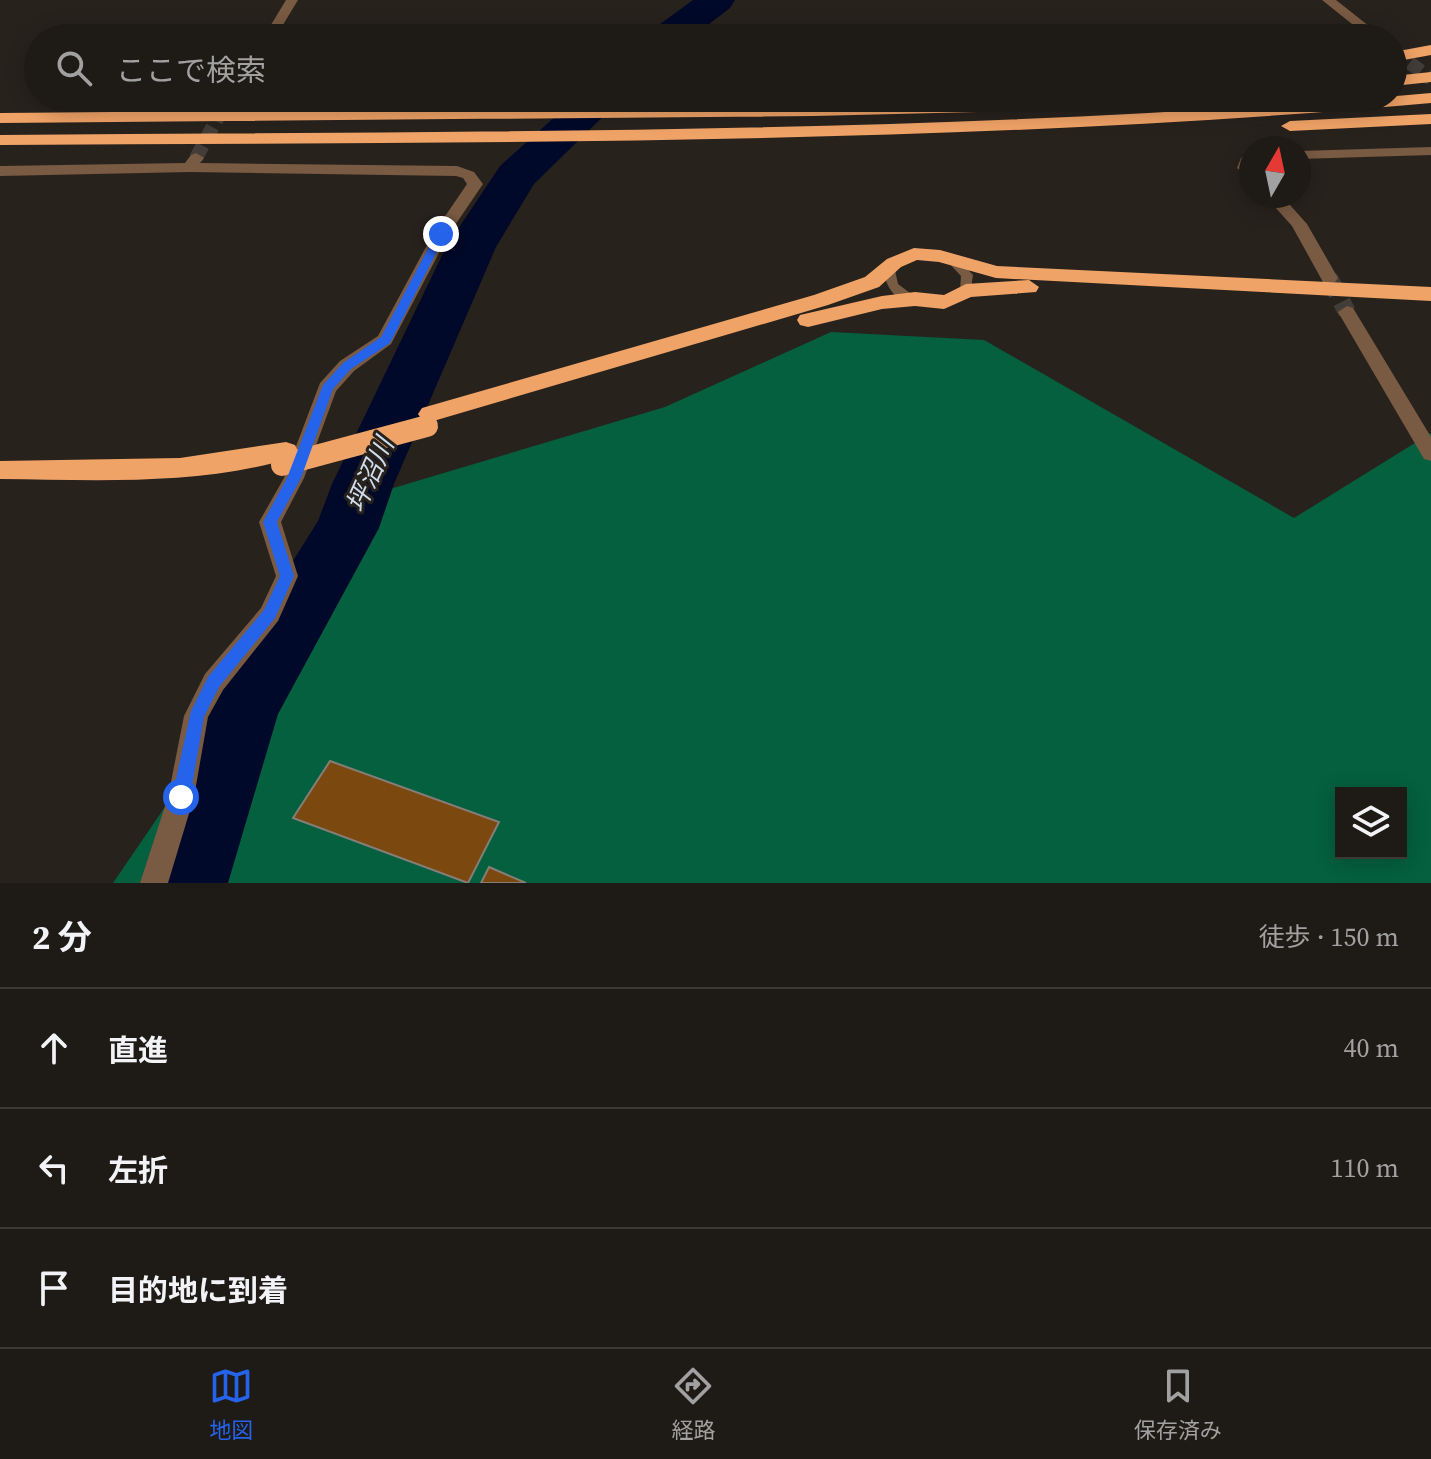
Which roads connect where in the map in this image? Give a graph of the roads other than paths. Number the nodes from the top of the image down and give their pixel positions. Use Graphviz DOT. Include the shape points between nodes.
graph roads {
  1 [pos="292,0"];
  2 [pos="1328,0"];
  3 [pos="277,24"];
  4 [pos="1360,24"];
  5 [pos="1431,50"];
  6 [pos="1407,54"];
  7 [pos="1431,77"];
  8 [pos="1407,80"];
  9 [pos="1431,98"];
  10 [pos="1407,100"];
  11 [pos="684,112"];
  12 [pos="713,112"];
  13 [pos="1274,112"];
  14 [pos="664,113"];
  15 [pos="0,118"];
  16 [pos="1431,119"];
  17 [pos="659,136"];
  18 [pos="0,140"];
  19 [pos="1431,151"];
  20 [pos="1311,155"];
  21 [pos="0,171"];
  22 [pos="1284,208"];
  23 [pos="952,260"];
  24 [pos="889,270"];
  25 [pos="1329,278"];
  26 [pos="966,291"];
  27 [pos="1431,294"];
  28 [pos="910,299"];
  29 [pos="1431,302"];
  30 [pos="1347,312"];
  31 [pos="429,420"];
  32 [pos="1431,454"];
  33 [pos="284,458"];
  34 [pos="0,470"];
  35 [pos="0,485"];
  36 [pos="154,883"];
  1 -- 3 [label="street"];
  2 -- 4 [label="street"];
  5 -- 6 [label="highway"];
  7 -- 8 [label="highway"];
  9 -- 10 [label="highway"];
  11 -- 14 [label="highway"];
  12 -- 14 [label="highway"];
  13 -- 17 [label="highway"];
  14 -- 15 [label="highway"];
  16 -- 17 [label="highway" via="779,144"];
  17 -- 18 [label="highway"];
  19 -- 20 [label="street"];
  21 -- 36 [label="street" via="193,163 457,171 475,184 441,234 385,340 347,366 327,388 294,478 270,522 287,576 270,614 214,682 196,716 181,797"];
  22 -- 25 [label="street"];
  23 -- 24 [label="highway" via="914,254"];
  23 -- 26 [label="lane" via="967,275"];
  23 -- 27 [label="highway" via="996,272"];
  24 -- 28 [label="lane" via="892,286"];
  24 -- 31 [label="highway" via="872,282 821,300"];
  26 -- 28 [label="highway" via="936,303"];
  26 -- 29 [label="highway" via="1028,287"];
  28 -- 31 [label="highway" via="826,315"];
  30 -- 32 [label="street"];
  31 -- 33 [label="highway, bridge"];
  33 -- 34 [label="highway" via="157,470"];
  33 -- 35 [label="highway" via="254,472 157,484"];
}
